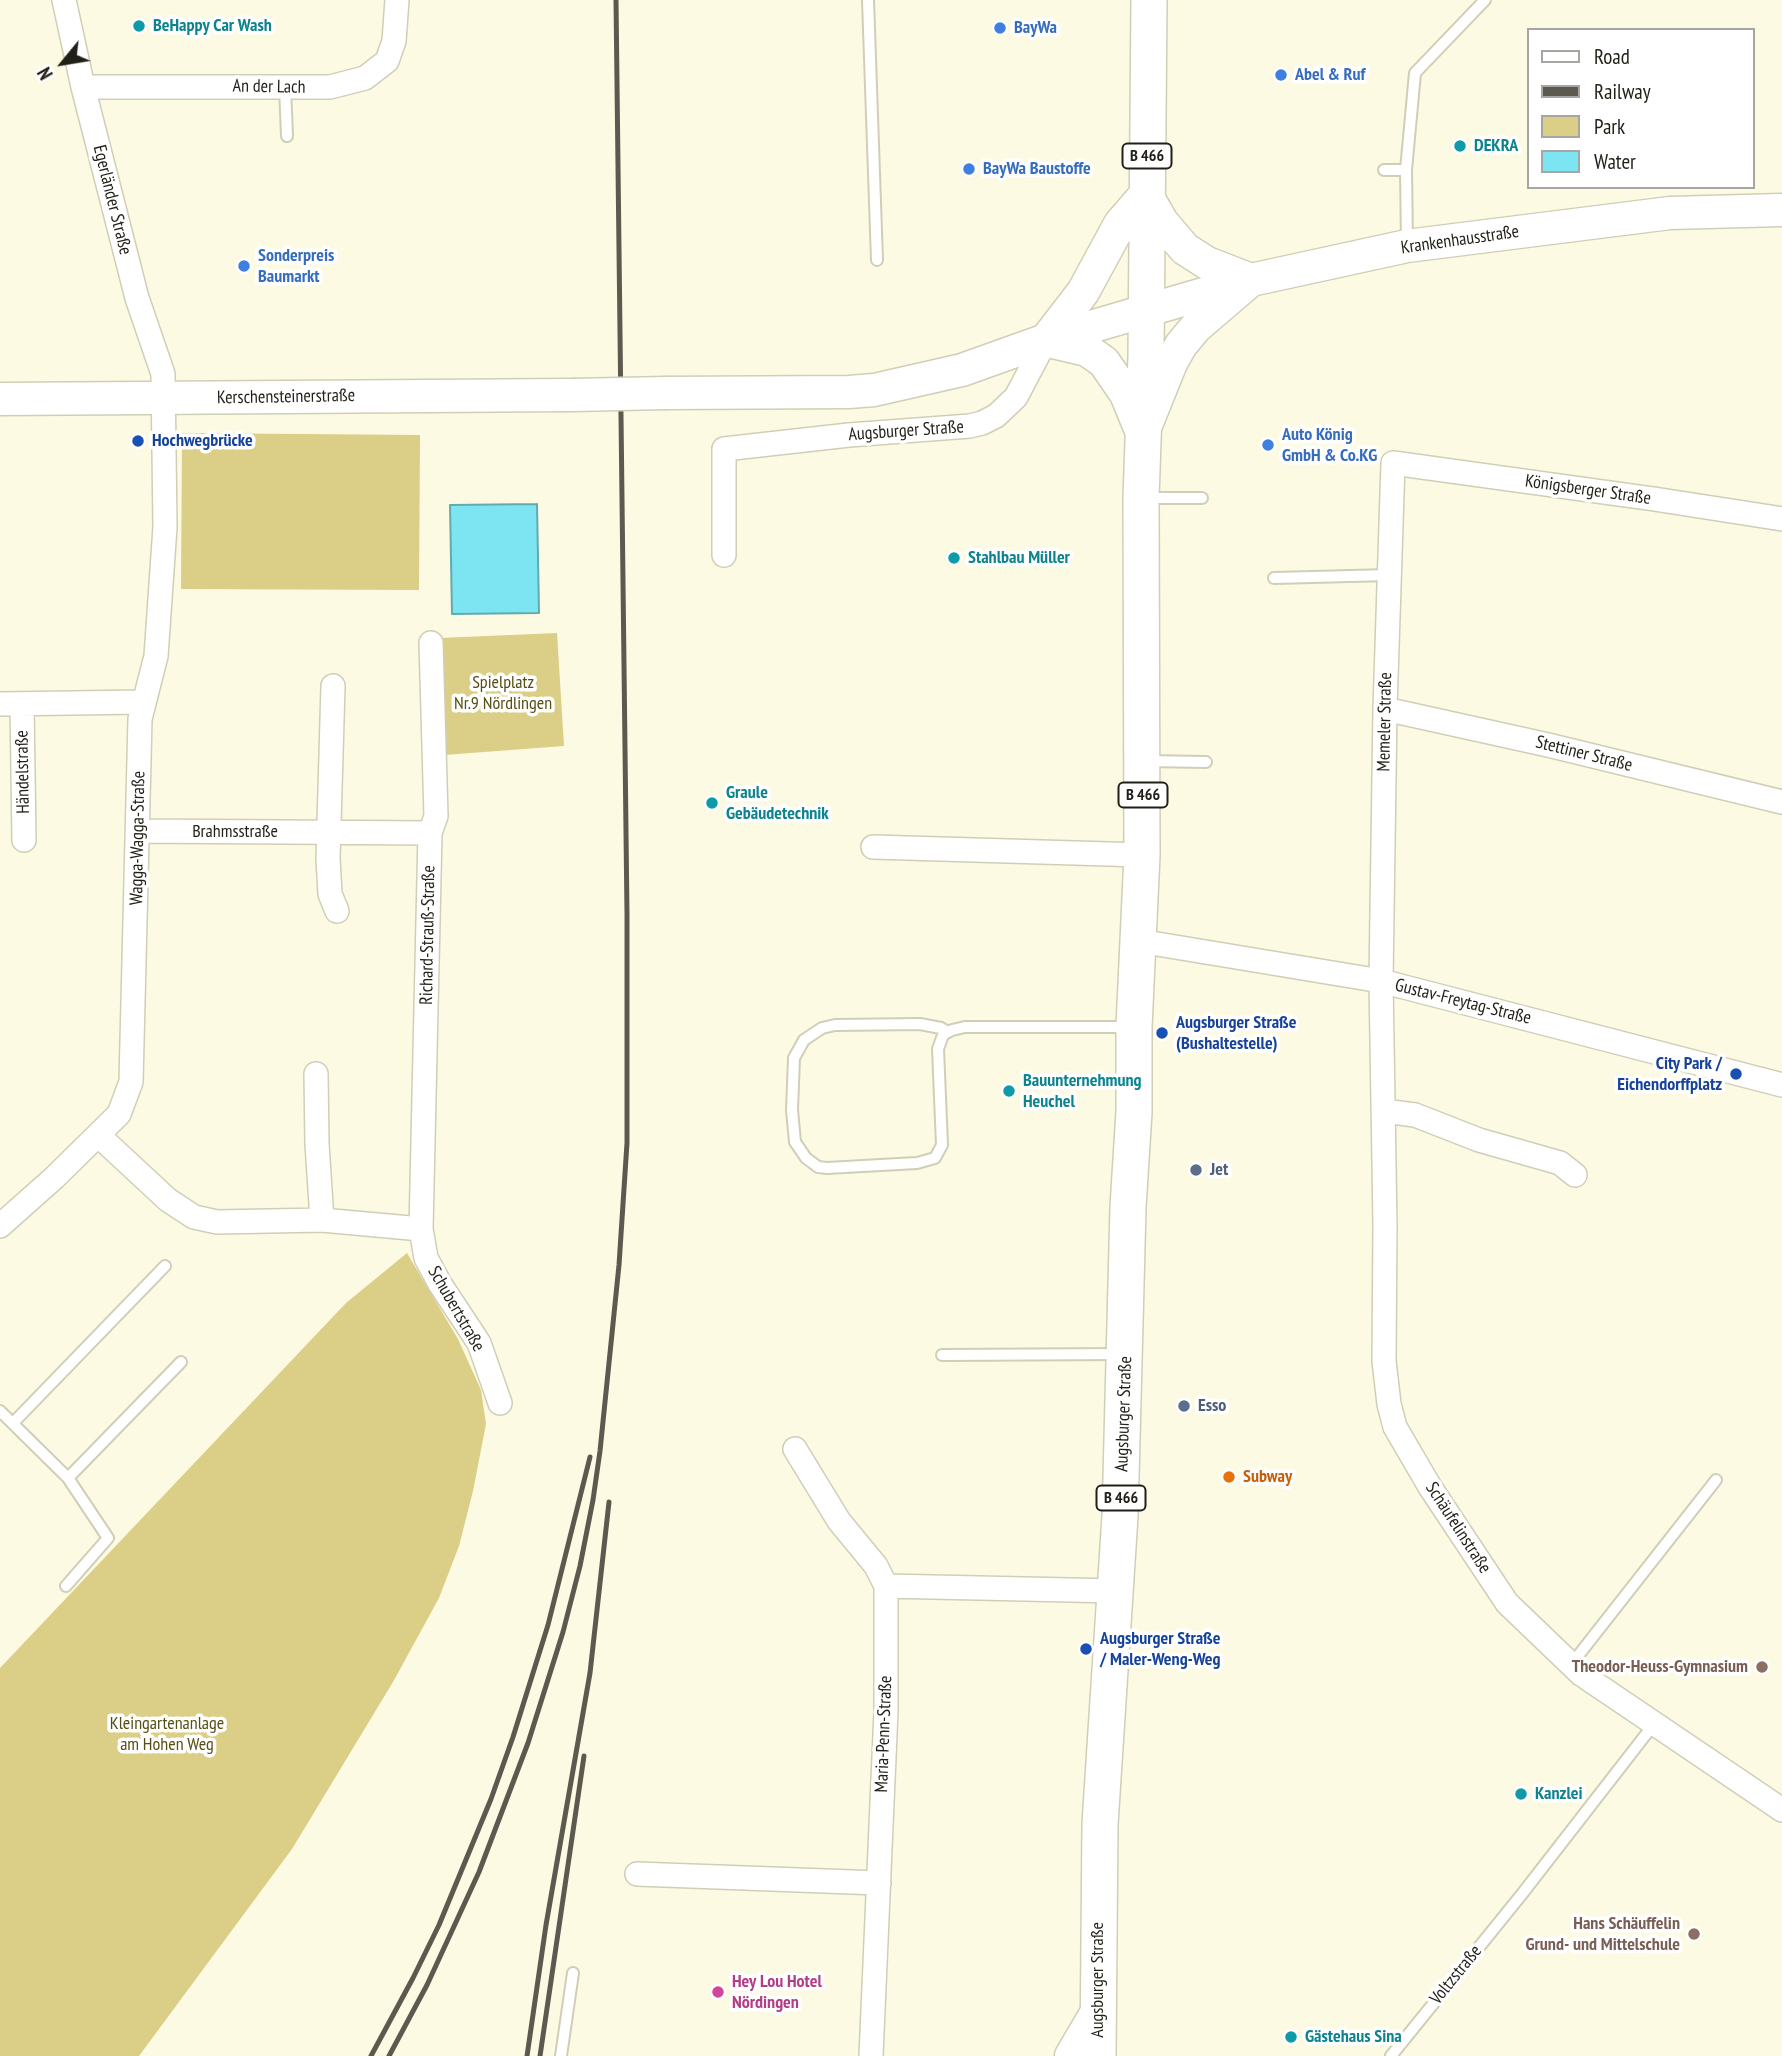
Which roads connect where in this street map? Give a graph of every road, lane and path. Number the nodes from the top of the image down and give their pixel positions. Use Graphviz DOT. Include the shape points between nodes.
graph roads {
  1 [pos="64,0"];
  2 [pos="397,0"];
  3 [pos="868,0"];
  4 [pos="1149,0"];
  5 [pos="1485,0"];
  6 [pos="83,87"];
  7 [pos="285,87"];
  8 [pos="287,135"];
  9 [pos="1384,170"];
  10 [pos="1406,170"];
  11 [pos="1146,194"];
  12 [pos="1782,210"];
  13 [pos="1407,246"];
  14 [pos="877,260"];
  15 [pos="1251,279"];
  16 [pos="1146,311"];
  17 [pos="1046,341"];
  18 [pos="0,399"];
  19 [pos="164,399"];
  20 [pos="1142,433"];
  21 [pos="1393,463"];
  22 [pos="1141,498"];
  23 [pos="1202,498"];
  24 [pos="1782,519"];
  25 [pos="724,555"];
  26 [pos="1389,575"];
  27 [pos="1274,578"];
  28 [pos="431,643"];
  29 [pos="333,686"];
  30 [pos="143,702"];
  31 [pos="11,704"];
  32 [pos="1385,709"];
  33 [pos="1143,761"];
  34 [pos="1206,762"];
  35 [pos="1782,803"];
  36 [pos="139,831"];
  37 [pos="330,832"];
  38 [pos="430,833"];
  39 [pos="24,840"];
  40 [pos="873,847"];
  41 [pos="1142,855"];
  42 [pos="337,911"];
  43 [pos="1139,941"];
  44 [pos="1381,981"];
  45 [pos="1134,1027"];
  46 [pos="948,1032"];
  47 [pos="316,1074"];
  48 [pos="1782,1085"];
  49 [pos="1384,1111"];
  50 [pos="98,1135"];
  51 [pos="1575,1175"];
  52 [pos="322,1220"];
  53 [pos="0,1226"];
  54 [pos="421,1229"];
  55 [pos="165,1266"];
  56 [pos="1125,1354"];
  57 [pos="942,1355"];
  58 [pos="181,1362"];
  59 [pos="500,1403"];
  60 [pos="0,1411"];
  61 [pos="13,1423"];
  62 [pos="795,1450"];
  63 [pos="68,1478"];
  64 [pos="1716,1480"];
  65 [pos="66,1586"];
  66 [pos="886,1586"];
  67 [pos="1116,1591"];
  68 [pos="1570,1665"];
  69 [pos="1654,1724"];
  70 [pos="1782,1810"];
  71 [pos="637,1874"];
  72 [pos="879,1883"];
  73 [pos="573,1973"];
  74 [pos="1097,2012"];
  75 [pos="561,2056"];
  76 [pos="871,2056"];
  77 [pos="1071,2056"];
  78 [pos="1098,2056"];
  79 [pos="1391,2056"];
  1 -- 6 [label="street, Egerländer Straße"];
  2 -- 7 [label="street, An der Lach" via="394,41 387,61 365,78 330,87"];
  3 -- 14 [label="lane"];
  4 -- 11 [label="main road, Augsburger Straße / B 466"];
  5 -- 10 [label="lane" via="1415,73"];
  6 -- 7 [label="street, An der Lach"];
  6 -- 19 [label="street, Egerländer Straße" via="137,298 163,374"];
  7 -- 8 [label="lane"];
  9 -- 10 [label="lane"];
  10 -- 13 [label="lane"];
  11 -- 15 [label="street" via="1185,249 1207,263"];
  11 -- 16 [label="main road, Augsburger Straße / B 466"];
  11 -- 17 [label="street" via="1120,224 1083,292"];
  12 -- 13 [label="street, Krankenhausstraße" via="1670,213"];
  13 -- 15 [label="street, Krankenhausstraße"];
  15 -- 16 [label="street, Krankenhausstraße"];
  15 -- 20 [label="street" via="1181,345"];
  16 -- 17 [label="street"];
  16 -- 20 [label="main road, Augsburger Straße / B 466"];
  17 -- 19 [label="street, Kerschensteinerstraße, bridge" via="962,370 849,392"];
  17 -- 20 [label="street" via="1087,350 1104,362 1126,394"];
  17 -- 25 [label="street, Augsburger Straße" via="1016,397 982,423 724,449"];
  18 -- 19 [label="street, Kerschensteinerstraße"];
  19 -- 30 [label="street, Wagga-Wagga-Straße" via="164,540 156,656"];
  20 -- 22 [label="main road, Augsburger Straße / B 466"];
  21 -- 24 [label="street, Königsberger Straße"];
  21 -- 26 [label="street, Memeler Straße"];
  22 -- 23 [label="lane"];
  22 -- 33 [label="main road, Augsburger Straße / B 466"];
  26 -- 27 [label="lane"];
  26 -- 32 [label="street, Memeler Straße"];
  28 -- 38 [label="street, Richard-Strauß-Straße" via="436,816"];
  29 -- 37 [label="street"];
  30 -- 31 [label="street, Händelstraße"];
  30 -- 36 [label="street, Wagga-Wagga-Straße"];
  31 -- 39 [label="street, Händelstraße"];
  32 -- 35 [label="street, Stettiner Straße"];
  32 -- 44 [label="street, Memeler Straße"];
  33 -- 34 [label="lane"];
  33 -- 41 [label="main road, Augsburger Straße / B 466"];
  36 -- 37 [label="street, Brahmsstraße"];
  36 -- 50 [label="street, Wagga-Wagga-Straße" via="131,1082 119,1114"];
  37 -- 38 [label="street, Brahmsstraße"];
  37 -- 42 [label="street" via="336,858 330,894"];
  38 -- 54 [label="street, Richard-Strauß-Straße"];
  40 -- 41 [label="street"];
  41 -- 43 [label="main road, Augsburger Straße / B 466"];
  43 -- 44 [label="street, Gustav-Freytag-Straße"];
  43 -- 45 [label="main road, Augsburger Straße / B 466"];
  44 -- 48 [label="street, Gustav-Freytag-Straße"];
  44 -- 49 [label="street, Schäufelinstraße"];
  45 -- 46 [label="lane" via="965,1027"];
  45 -- 56 [label="main road, Augsburger Straße / B 466"];
  46 -- 46 [label="lane" via="920,1024 835,1025 804,1040 794,1058 792,1110 795,1142 806,1158 827,1168 916,1163 935,1157 942,1145 938,1049"];
  47 -- 52 [label="street"];
  49 -- 51 [label="street" via="1415,1115 1479,1140 1560,1163"];
  49 -- 68 [label="street, Schäufelinstraße" via="1384,1361 1395,1427 1507,1604"];
  50 -- 52 [label="street" via="168,1200 194,1217 217,1222"];
  50 -- 53 [label="street, Wagga-Wagga-Straße"];
  52 -- 54 [label="street"];
  54 -- 59 [label="street, Schubertstraße" via="426,1258 479,1343"];
  55 -- 61 [label="lane"];
  56 -- 57 [label="lane"];
  56 -- 67 [label="main road, Augsburger Straße / B 466"];
  58 -- 63 [label="lane"];
  60 -- 61 [label="lane"];
  61 -- 63 [label="lane"];
  62 -- 66 [label="street"];
  63 -- 65 [label="lane" via="108,1538"];
  64 -- 68 [label="lane"];
  66 -- 67 [label="street"];
  66 -- 72 [label="street, Maria-Penn-Straße"];
  67 -- 74 [label="main road, Augsburger Straße / B 466" via="1100,1824"];
  68 -- 69 [label="street, Schäufelinstraße"];
  69 -- 70 [label="street, Schäufelinstraße"];
  69 -- 79 [label="lane, Voltzstraße"];
  71 -- 72 [label="street"];
  72 -- 76 [label="street, Maria-Penn-Straße"];
  73 -- 75 [label="lane"];
  74 -- 77 [label="street, B 466"];
  74 -- 78 [label="main road, Augsburger Straße / B 466"];
}
